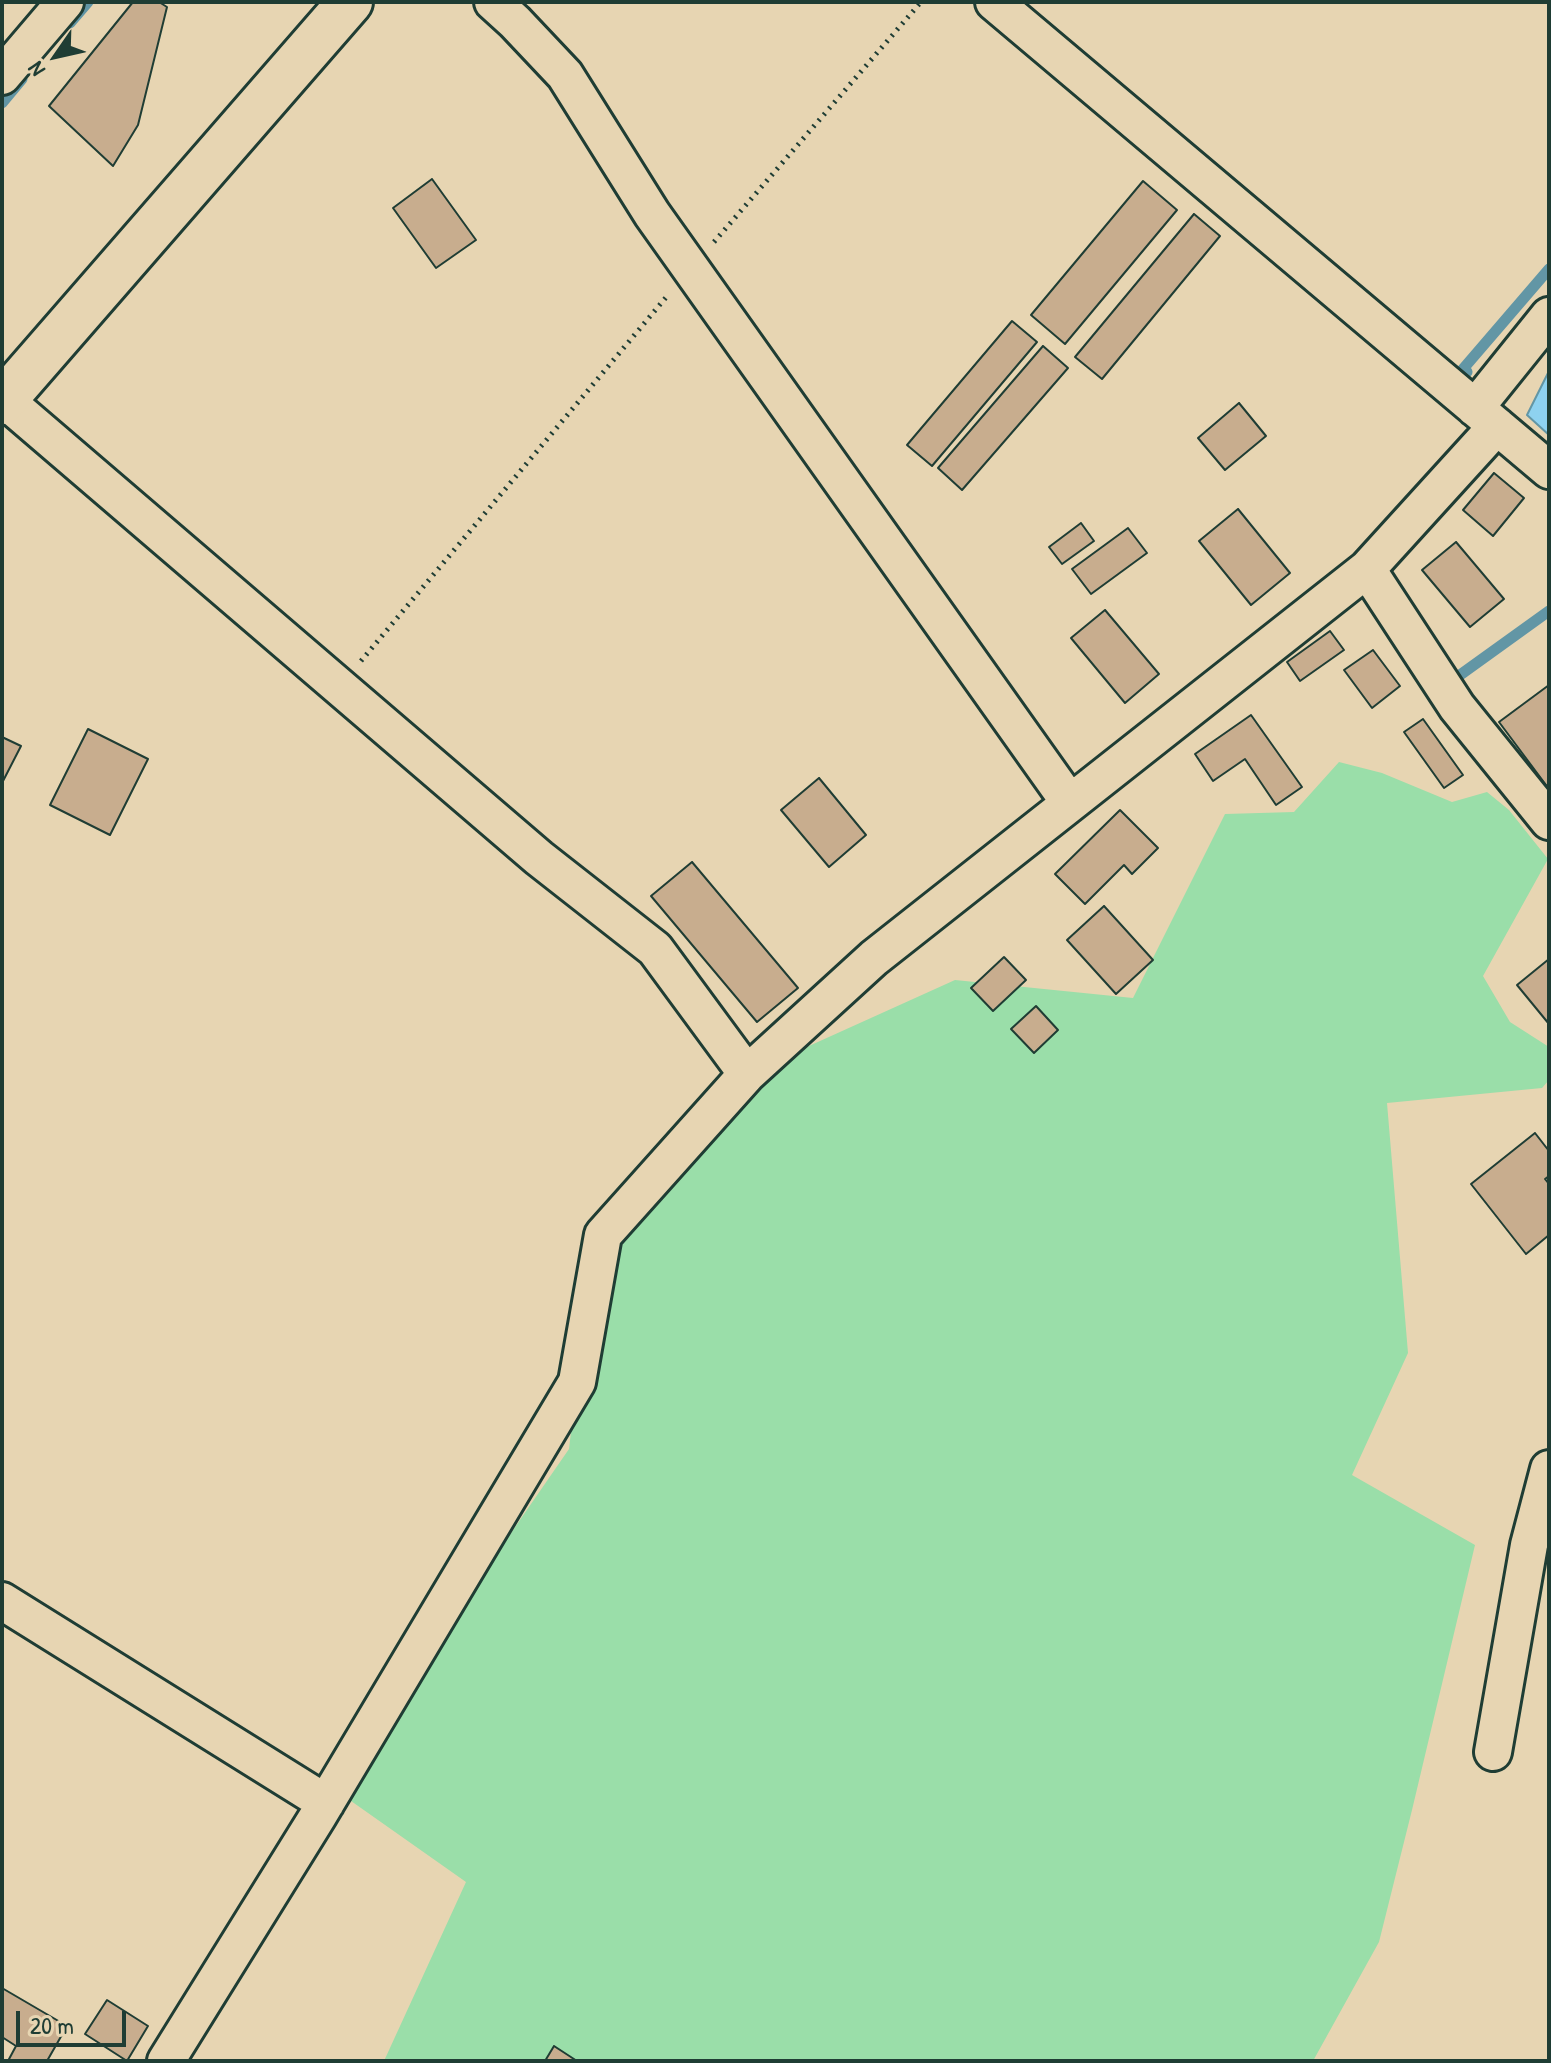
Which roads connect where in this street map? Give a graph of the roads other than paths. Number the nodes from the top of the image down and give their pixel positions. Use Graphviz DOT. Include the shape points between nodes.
graph roads {
  1 [pos="65,2"];
  2 [pos="350,2"];
  3 [pos="493,2"];
  4 [pos="994,2"];
  5 [pos="2,76"];
  6 [pos="1549,316"];
  7 [pos="4,401"];
  8 [pos="1486,417"];
  9 [pos="1549,470"];
  10 [pos="1367,569"];
  11 [pos="1070,803"];
  12 [pos="1549,821"];
  13 [pos="747,1074"];
  14 [pos="1549,1469"];
  15 [pos="2,1601"];
  16 [pos="1493,1752"];
  17 [pos="326,1803"];
  18 [pos="166,2061"];
  1 -- 5 [label="street"];
  2 -- 7 [label="street"];
  3 -- 11 [label="street" via="565,75 652,214"];
  4 -- 8 [label="street"];
  6 -- 8 [label="street"];
  7 -- 13 [label="street" via="539,858 655,949"];
  8 -- 9 [label="street"];
  8 -- 10 [label="street"];
  10 -- 11 [label="street"];
  10 -- 12 [label="street" via="1457,707"];
  11 -- 13 [label="street" via="874,958"];
  13 -- 17 [label="street" via="603,1235 577,1382"];
  14 -- 16 [label="street" via="1529,1545"];
  15 -- 17 [label="street"];
  17 -- 18 [label="street"];
}
